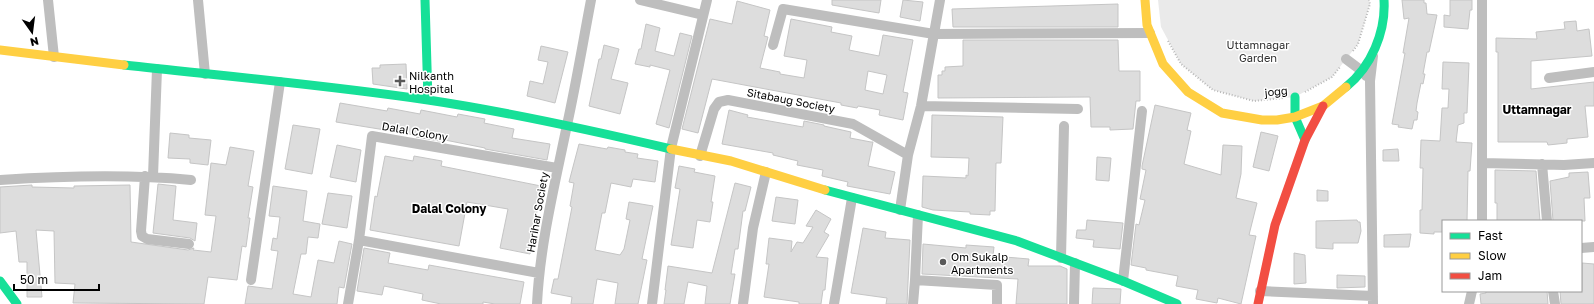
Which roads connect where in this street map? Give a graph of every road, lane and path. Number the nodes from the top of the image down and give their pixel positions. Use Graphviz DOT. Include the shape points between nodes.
graph roads {
  1 [pos="48,0"];
  2 [pos="198,0"];
  3 [pos="426,0"];
  4 [pos="590,0"];
  5 [pos="640,0"];
  6 [pos="707,0"];
  7 [pos="940,0"];
  8 [pos="1145,0"];
  9 [pos="1370,0"];
  10 [pos="1384,0"];
  11 [pos="1482,0"];
  12 [pos="784,4"];
  13 [pos="703,15"];
  14 [pos="1150,33"];
  15 [pos="934,34"];
  16 [pos="1167,39"];
  17 [pos="773,45"];
  18 [pos="0,50"];
  19 [pos="1373,54"];
  20 [pos="54,57"];
  21 [pos="1346,59"];
  22 [pos="157,69"];
  23 [pos="1362,71"];
  24 [pos="1594,72"];
  25 [pos="205,74"];
  26 [pos="1549,78"];
  27 [pos="1370,81"];
  28 [pos="280,82"];
  29 [pos="1295,97"];
  30 [pos="428,100"];
  31 [pos="921,106"];
  32 [pos="1323,106"];
  33 [pos="1078,109"];
  34 [pos="1142,112"];
  35 [pos="1295,116"];
  36 [pos="568,124"];
  37 [pos="1064,126"];
  38 [pos="1305,140"];
  39 [pos="671,148"];
  40 [pos="908,155"];
  41 [pos="700,156"];
  42 [pos="1482,163"];
  43 [pos="1594,163"];
  44 [pos="1542,164"];
  45 [pos="557,168"];
  46 [pos="766,172"];
  47 [pos="149,176"];
  48 [pos="0,180"];
  49 [pos="191,180"];
  50 [pos="852,198"];
  51 [pos="900,210"];
  52 [pos="918,215"];
  53 [pos="1482,220"];
  54 [pos="1547,220"];
  55 [pos="359,240"];
  56 [pos="189,244"];
  57 [pos="1594,247"];
  58 [pos="1582,248"];
  59 [pos="1061,258"];
  60 [pos="1075,263"];
  61 [pos="538,273"];
  62 [pos="251,280"];
  63 [pos="915,280"];
  64 [pos="1122,281"];
  65 [pos="2,284"];
  66 [pos="1260,291"];
  67 [pos="1472,292"];
  68 [pos="1553,292"];
  69 [pos="1373,300"];
  70 [pos="17,304"];
  71 [pos="348,304"];
  72 [pos="537,304"];
  73 [pos="652,304"];
  74 [pos="743,304"];
  75 [pos="834,304"];
  76 [pos="913,304"];
  77 [pos="997,304"];
  78 [pos="1074,304"];
  79 [pos="1176,304"];
  80 [pos="1258,304"];
  81 [pos="1469,304"];
  82 [pos="1554,304"];
  1 -- 20 [label="street"];
  2 -- 25 [label="street"];
  3 -- 30 [label="street"];
  4 -- 36 [label="street, Harihar Society"];
  5 -- 13 [label="street"];
  6 -- 13 [label="street"];
  7 -- 15 [label="street"];
  8 -- 14 [label="street"];
  9 -- 21 [label="path, jogg" via="1358,44"];
  10 -- 19 [label="street" via="1385,14"];
  11 -- 42 [label="street"];
  12 -- 15 [label="street"];
  12 -- 17 [label="street"];
  13 -- 39 [label="street"];
  14 -- 15 [label="street"];
  14 -- 35 [label="street" via="1163,64 1188,92 1222,112 1262,120"];
  15 -- 31 [label="street"];
  16 -- 29 [label="path, jogg" via="1181,64 1213,90 1254,101"];
  18 -- 20 [label="street"];
  19 -- 23 [label="street"];
  19 -- 27 [label="street"];
  20 -- 22 [label="street"];
  21 -- 23 [label="street"];
  21 -- 29 [label="path, jogg" via="1332,77"];
  22 -- 25 [label="street"];
  22 -- 47 [label="street"];
  23 -- 27 [label="street"];
  23 -- 32 [label="street"];
  24 -- 26 [label="street"];
  25 -- 28 [label="street"];
  27 -- 69 [label="street"];
  28 -- 30 [label="street"];
  28 -- 62 [label="street"];
  29 -- 35 [label="street"];
  30 -- 36 [label="street"];
  31 -- 33 [label="street"];
  31 -- 40 [label="street"];
  32 -- 35 [label="street"];
  32 -- 38 [label="street"];
  34 -- 64 [label="street"];
  35 -- 38 [label="street"];
  36 -- 39 [label="street"];
  36 -- 45 [label="street, Harihar Society"];
  37 -- 59 [label="street"];
  38 -- 66 [label="street" via="1274,225"];
  39 -- 41 [label="street"];
  39 -- 73 [label="street"];
  40 -- 41 [label="street, Sitabaug Society" via="853,124 728,100 719,102 714,109"];
  40 -- 51 [label="street"];
  41 -- 46 [label="street" via="731,161"];
  42 -- 44 [label="street"];
  42 -- 53 [label="street"];
  43 -- 44 [label="street"];
  44 -- 54 [label="street"];
  45 -- 55 [label="street, Dalal Colony" via="372,136"];
  45 -- 61 [label="street, Harihar Society"];
  46 -- 50 [label="street"];
  46 -- 74 [label="street" via="753,228"];
  47 -- 48 [label="street"];
  47 -- 49 [label="street"];
  47 -- 56 [label="street" via="142,236"];
  50 -- 51 [label="street"];
  50 -- 75 [label="street"];
  51 -- 52 [label="street"];
  52 -- 59 [label="street" via="1018,241"];
  52 -- 63 [label="street"];
  55 -- 61 [label="street"];
  55 -- 71 [label="street"];
  57 -- 58 [label="street"];
  59 -- 60 [label="street"];
  60 -- 64 [label="street"];
  60 -- 78 [label="street"];
  61 -- 72 [label="street, Harihar Society"];
  63 -- 76 [label="street"];
  63 -- 77 [label="street" via="997,285"];
  64 -- 79 [label="street"];
  65 -- 70 [label="street"];
  66 -- 69 [label="street"];
  66 -- 80 [label="street"];
  67 -- 81 [label="street"];
  68 -- 82 [label="street"];
}
